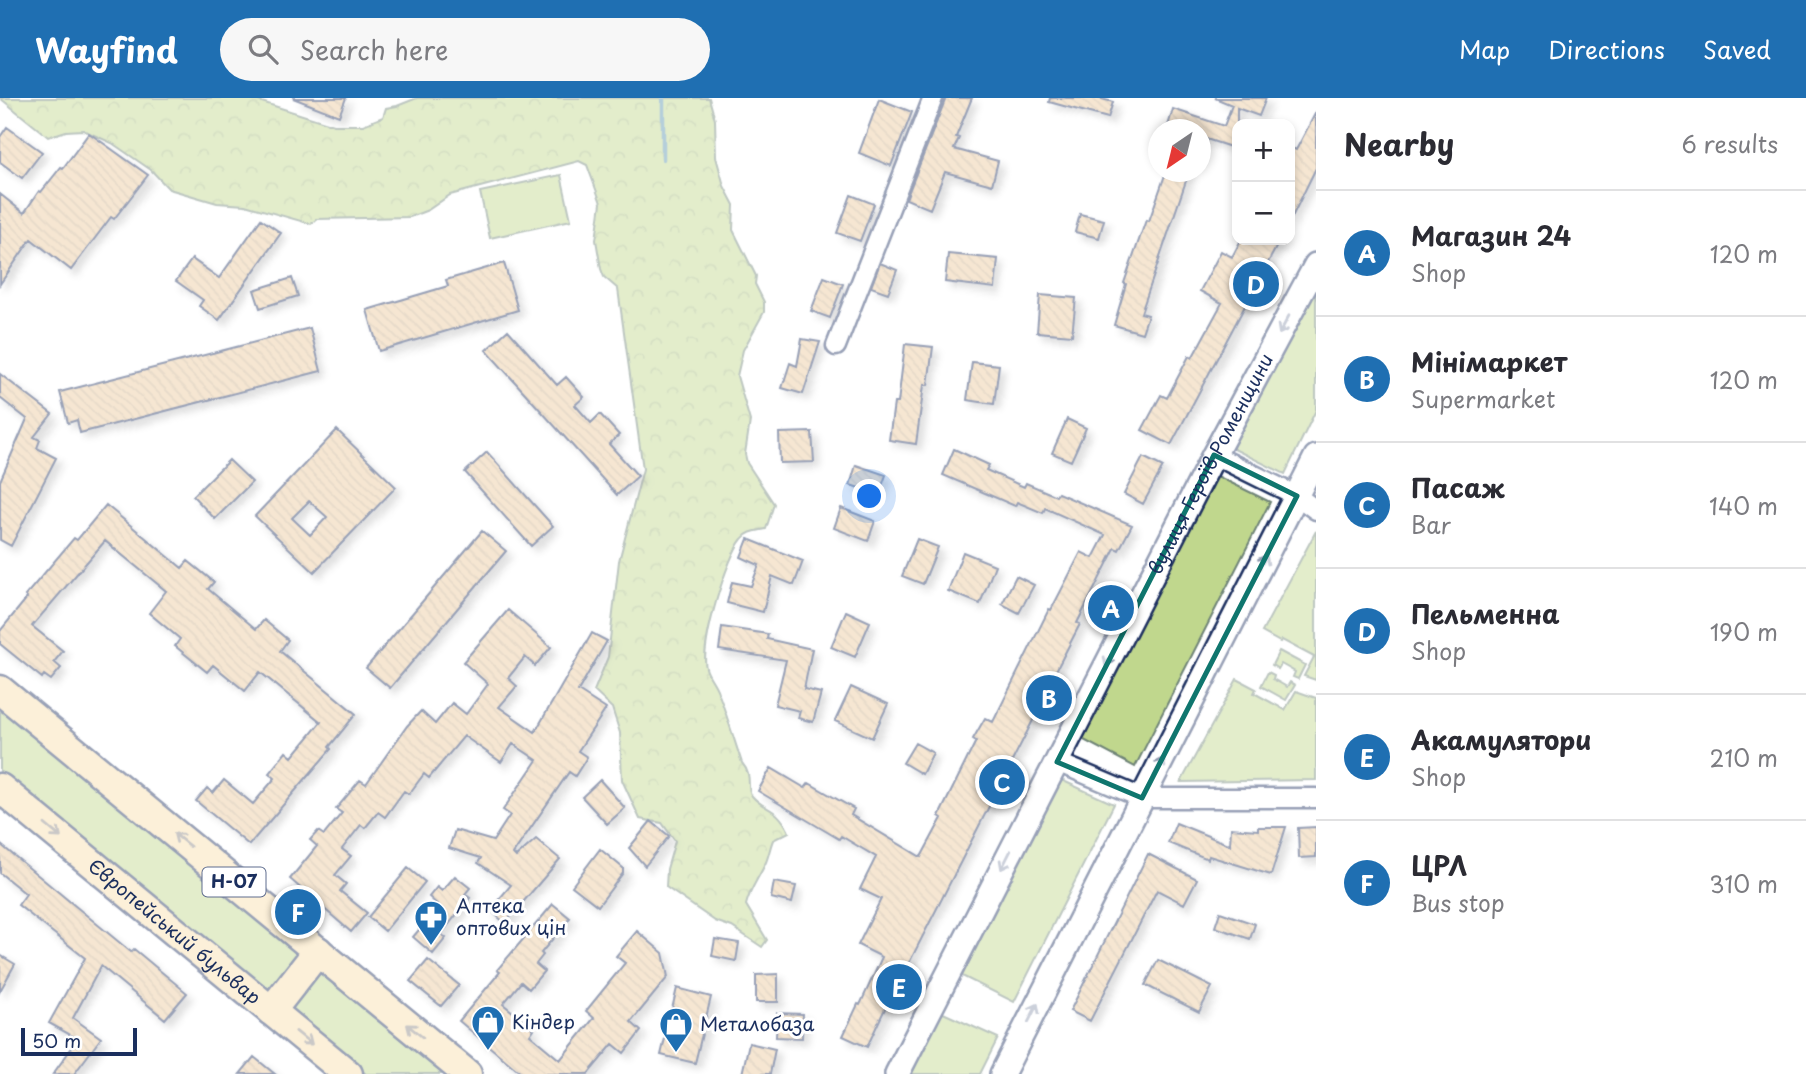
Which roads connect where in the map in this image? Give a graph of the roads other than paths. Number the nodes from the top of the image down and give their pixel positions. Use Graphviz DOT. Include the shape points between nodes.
graph roads {
  1 [pos="933,98"];
  2 [pos="1316,265"];
  3 [pos="836,346"];
  4 [pos="1214,455"];
  5 [pos="1316,457"];
  6 [pos="1297,496"];
  7 [pos="1316,510"];
  8 [pos="0,690"];
  9 [pos="1056,762"];
  10 [pos="0,788"];
  11 [pos="1316,798"];
  12 [pos="1142,799"];
  13 [pos="318,951"];
  14 [pos="271,1011"];
  15 [pos="348,1074"];
  16 [pos="467,1074"];
  17 [pos="897,1074"];
  18 [pos="1002,1074"];
  1 -- 3 [label="street"];
  2 -- 4 [label="street, вулиця Героїв Роменщини, one-way"];
  4 -- 6 [label="street"];
  4 -- 9 [label="street, вулиця Героїв Роменщини, one-way"];
  5 -- 6 [label="street"];
  6 -- 7 [label="street"];
  12 -- 6 [label="street, one-way"];
  13 -- 8 [label="main road, Н-07, one-way"];
  9 -- 12 [label="street"];
  9 -- 17 [label="street, вулиця Героїв Роменщини, one-way"];
  10 -- 14 [label="main road, Європейський бульвар, one-way"];
  11 -- 12 [label="street"];
  18 -- 12 [label="street, one-way"];
  13 -- 14 [label="main road"];
  16 -- 13 [label="main road, Н-07, one-way"];
  14 -- 15 [label="main road, Європейський бульвар, one-way"];
}
